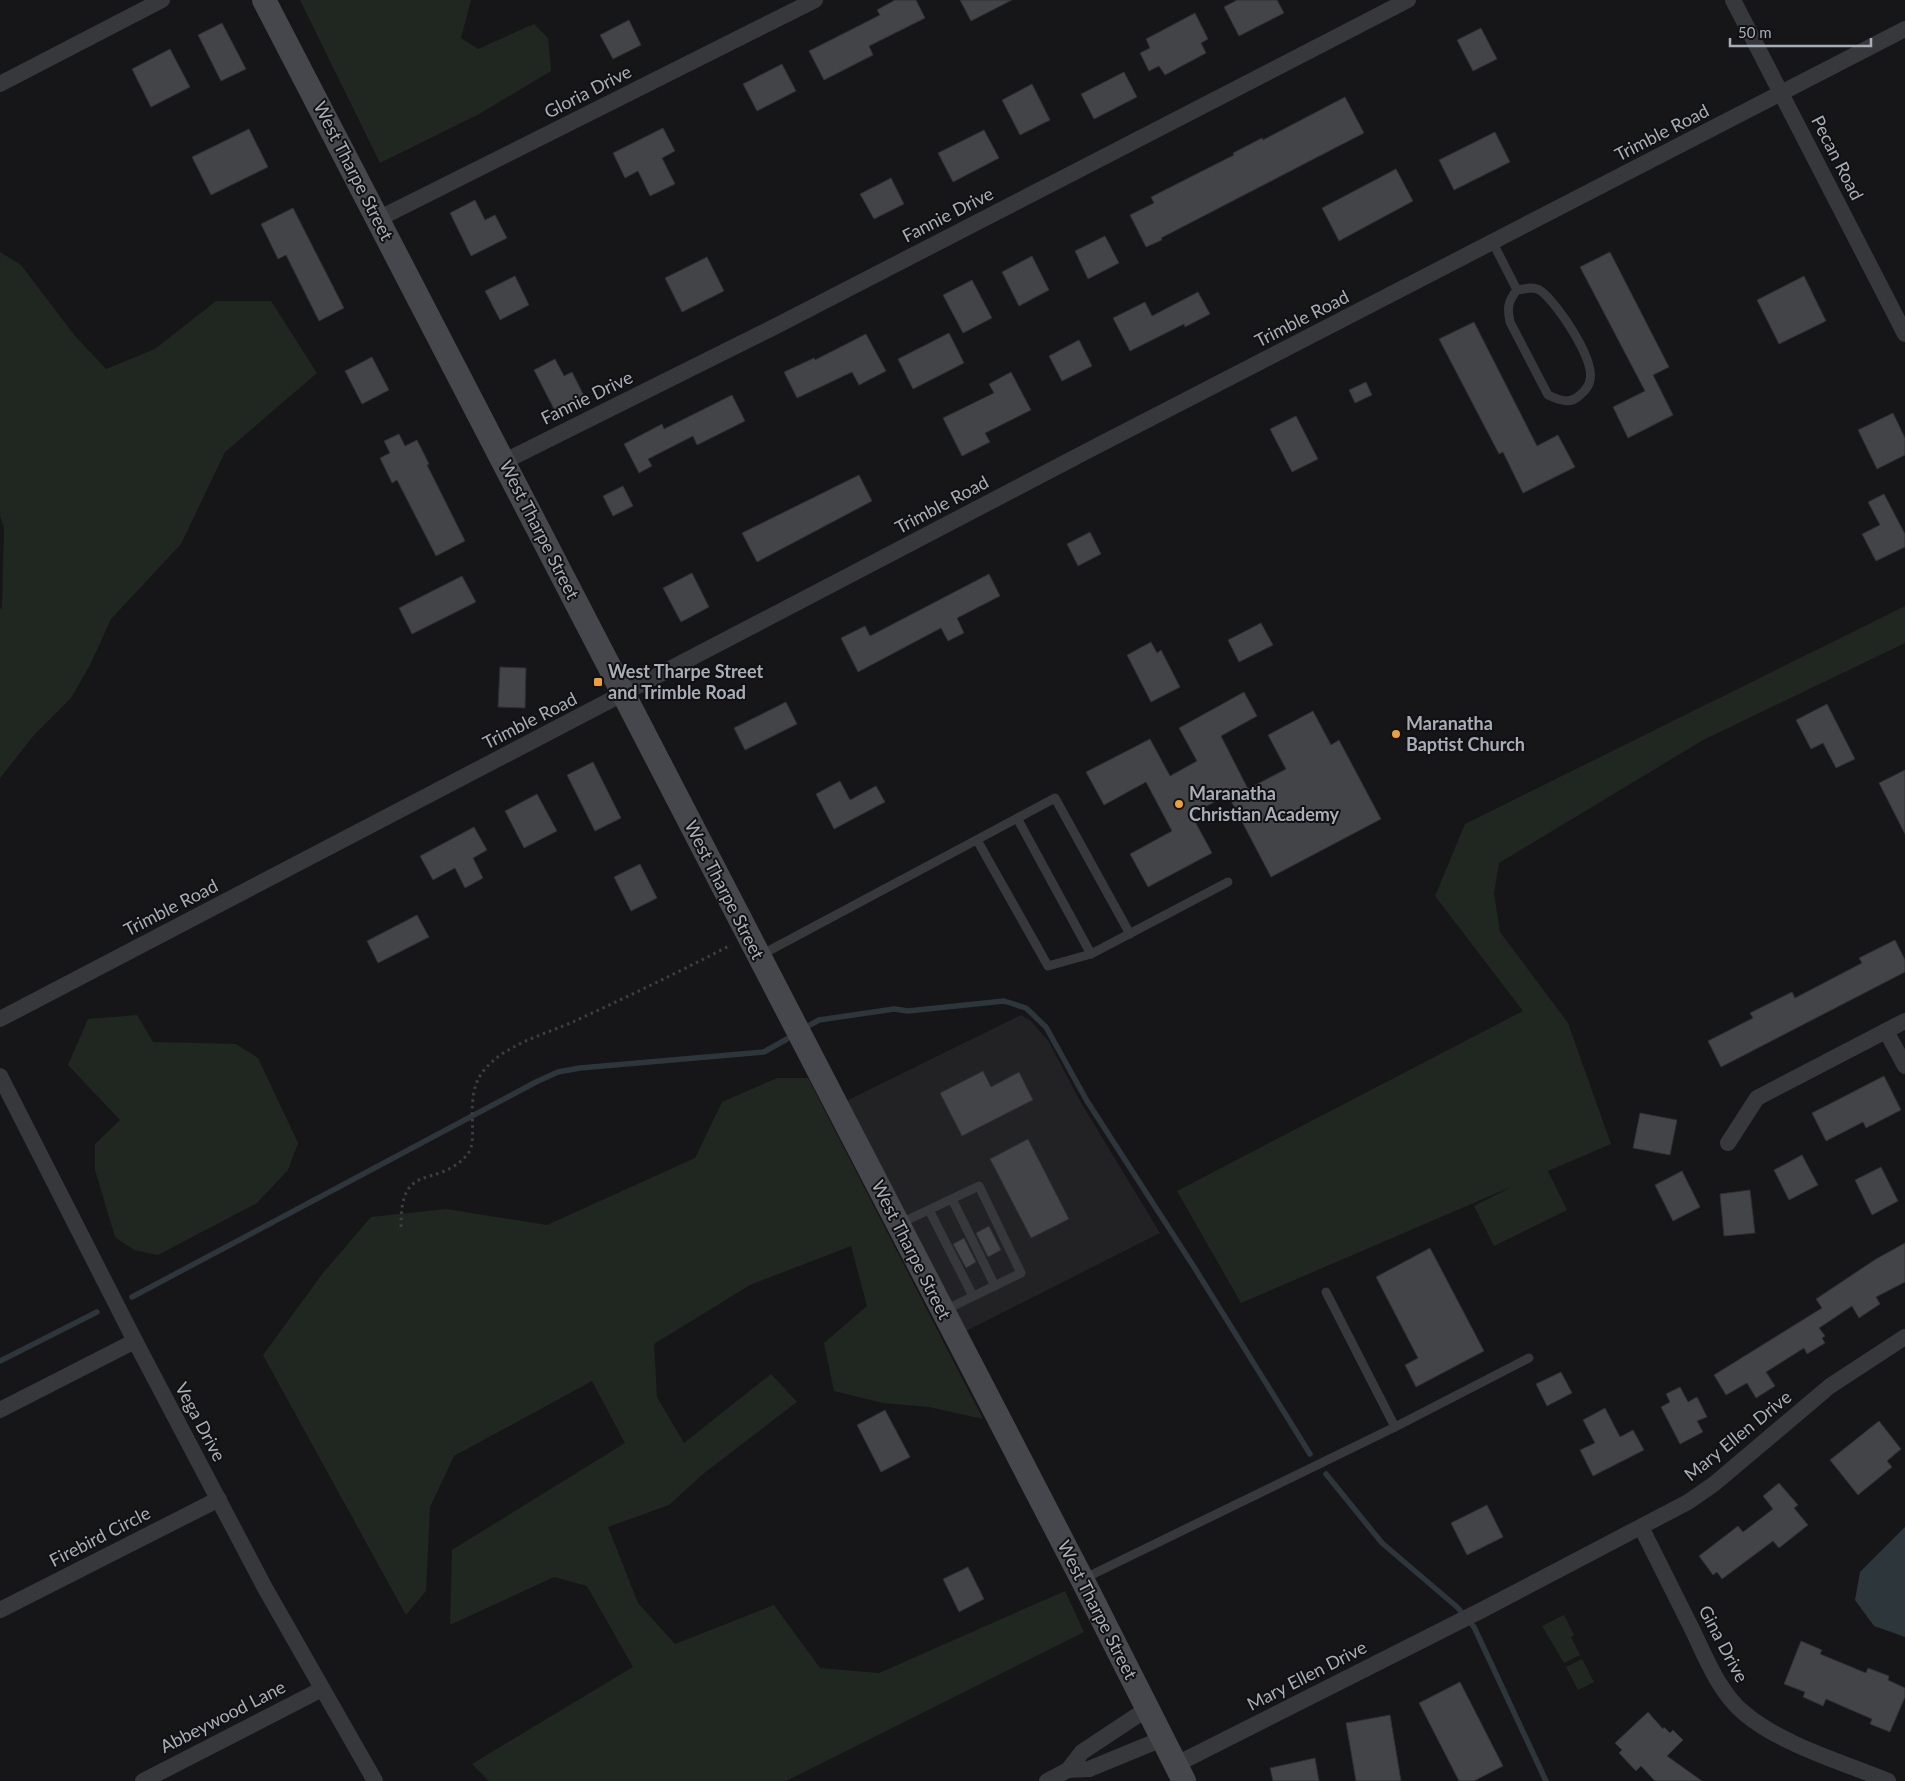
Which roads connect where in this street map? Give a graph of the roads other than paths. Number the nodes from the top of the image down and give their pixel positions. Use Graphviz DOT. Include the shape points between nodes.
graph roads {
  1 [pos="162,0"];
  2 [pos="264,0"];
  3 [pos="815,0"];
  4 [pos="1408,0"];
  5 [pos="1733,0"];
  6 [pos="1905,30"];
  7 [pos="0,84"];
  8 [pos="1782,93"];
  9 [pos="378,219"];
  10 [pos="1493,243"];
  11 [pos="1518,290"];
  12 [pos="1905,334"];
  13 [pos="503,462"];
  14 [pos="623,695"];
  15 [pos="1017,818"];
  16 [pos="978,840"];
  17 [pos="1228,882"];
  18 [pos="1130,934"];
  19 [pos="754,946"];
  20 [pos="1091,954"];
  21 [pos="0,1019"];
  22 [pos="1905,1021"];
  23 [pos="1886,1031"];
  24 [pos="1905,1066"];
  25 [pos="0,1076"];
  26 [pos="1728,1143"];
  27 [pos="952,1198"];
  28 [pos="929,1210"];
  29 [pos="898,1225"];
  30 [pos="995,1286"];
  31 [pos="1326,1292"];
  32 [pos="973,1296"];
  33 [pos="943,1311"];
  34 [pos="1905,1337"];
  35 [pos="135,1341"];
  36 [pos="1529,1358"];
  37 [pos="0,1410"];
  38 [pos="1395,1427"];
  39 [pos="218,1499"];
  40 [pos="1641,1527"];
  41 [pos="1082,1579"];
  42 [pos="0,1610"];
  43 [pos="322,1689"];
  44 [pos="1146,1709"];
  45 [pos="1162,1739"];
  46 [pos="1068,1770"];
  47 [pos="1180,1773"];
  48 [pos="143,1781"];
  49 [pos="375,1781"];
  50 [pos="1047,1781"];
  51 [pos="1888,1781"];
  1 -- 7 [label="street"];
  2 -- 9 [label="main road, West Tharpe Street"];
  3 -- 9 [label="street, Gloria Drive"];
  4 -- 13 [label="street, Fannie Drive" via="776,326"];
  5 -- 8 [label="street, Pecan Road"];
  6 -- 8 [label="street, Trimble Road"];
  8 -- 10 [label="street, Trimble Road"];
  8 -- 12 [label="street, Pecan Road"];
  9 -- 13 [label="main road, West Tharpe Street"];
  10 -- 11 [label="lane"];
  10 -- 14 [label="street, Trimble Road"];
  11 -- 11 [label="lane" via="1510,299 1510,322 1542,386 1548,395 1559,400 1577,398 1591,378 1580,344 1560,312 1543,293 1530,288"];
  13 -- 14 [label="main road, West Tharpe Street"];
  14 -- 19 [label="main road, West Tharpe Street"];
  14 -- 21 [label="street, Trimble Road"];
  15 -- 16 [label="lane"];
  15 -- 18 [label="lane" via="1055,798"];
  15 -- 20 [label="lane"];
  16 -- 19 [label="lane"];
  16 -- 20 [label="lane" via="1048,966"];
  17 -- 18 [label="lane"];
  18 -- 20 [label="lane"];
  19 -- 29 [label="main road, West Tharpe Street"];
  22 -- 23 [label="street"];
  23 -- 24 [label="street"];
  23 -- 26 [label="street" via="1757,1098"];
  25 -- 35 [label="street, Vega Drive"];
  27 -- 28 [label="lane"];
  27 -- 30 [label="lane"];
  27 -- 30 [label="lane" via="979,1186 1021,1273"];
  28 -- 29 [label="lane"];
  28 -- 32 [label="lane"];
  29 -- 33 [label="main road, West Tharpe Street"];
  30 -- 32 [label="lane"];
  31 -- 38 [label="lane"];
  32 -- 33 [label="lane"];
  33 -- 41 [label="main road, West Tharpe Street"];
  34 -- 40 [label="street, Mary Ellen Drive" via="1830,1386 1714,1484"];
  35 -- 37 [label="street"];
  35 -- 39 [label="street, Vega Drive"];
  36 -- 38 [label="lane"];
  38 -- 41 [label="lane"];
  39 -- 42 [label="street, Firebird Circle"];
  39 -- 43 [label="street, Vega Drive"];
  40 -- 47 [label="street, Mary Ellen Drive"];
  40 -- 51 [label="street, Gina Drive" via="1711,1668 1725,1693 1742,1712 1790,1741"];
  41 -- 44 [label="main road, West Tharpe Street"];
  43 -- 48 [label="street, Abbeywood Lane"];
  43 -- 49 [label="street, Vega Drive"];
  44 -- 45 [label="main road, West Tharpe Street"];
  44 -- 46 [label="street" via="1082,1752"];
  45 -- 46 [label="street" via="1089,1769"];
  45 -- 47 [label="main road, West Tharpe Street"];
  46 -- 50 [label="street"];
}
